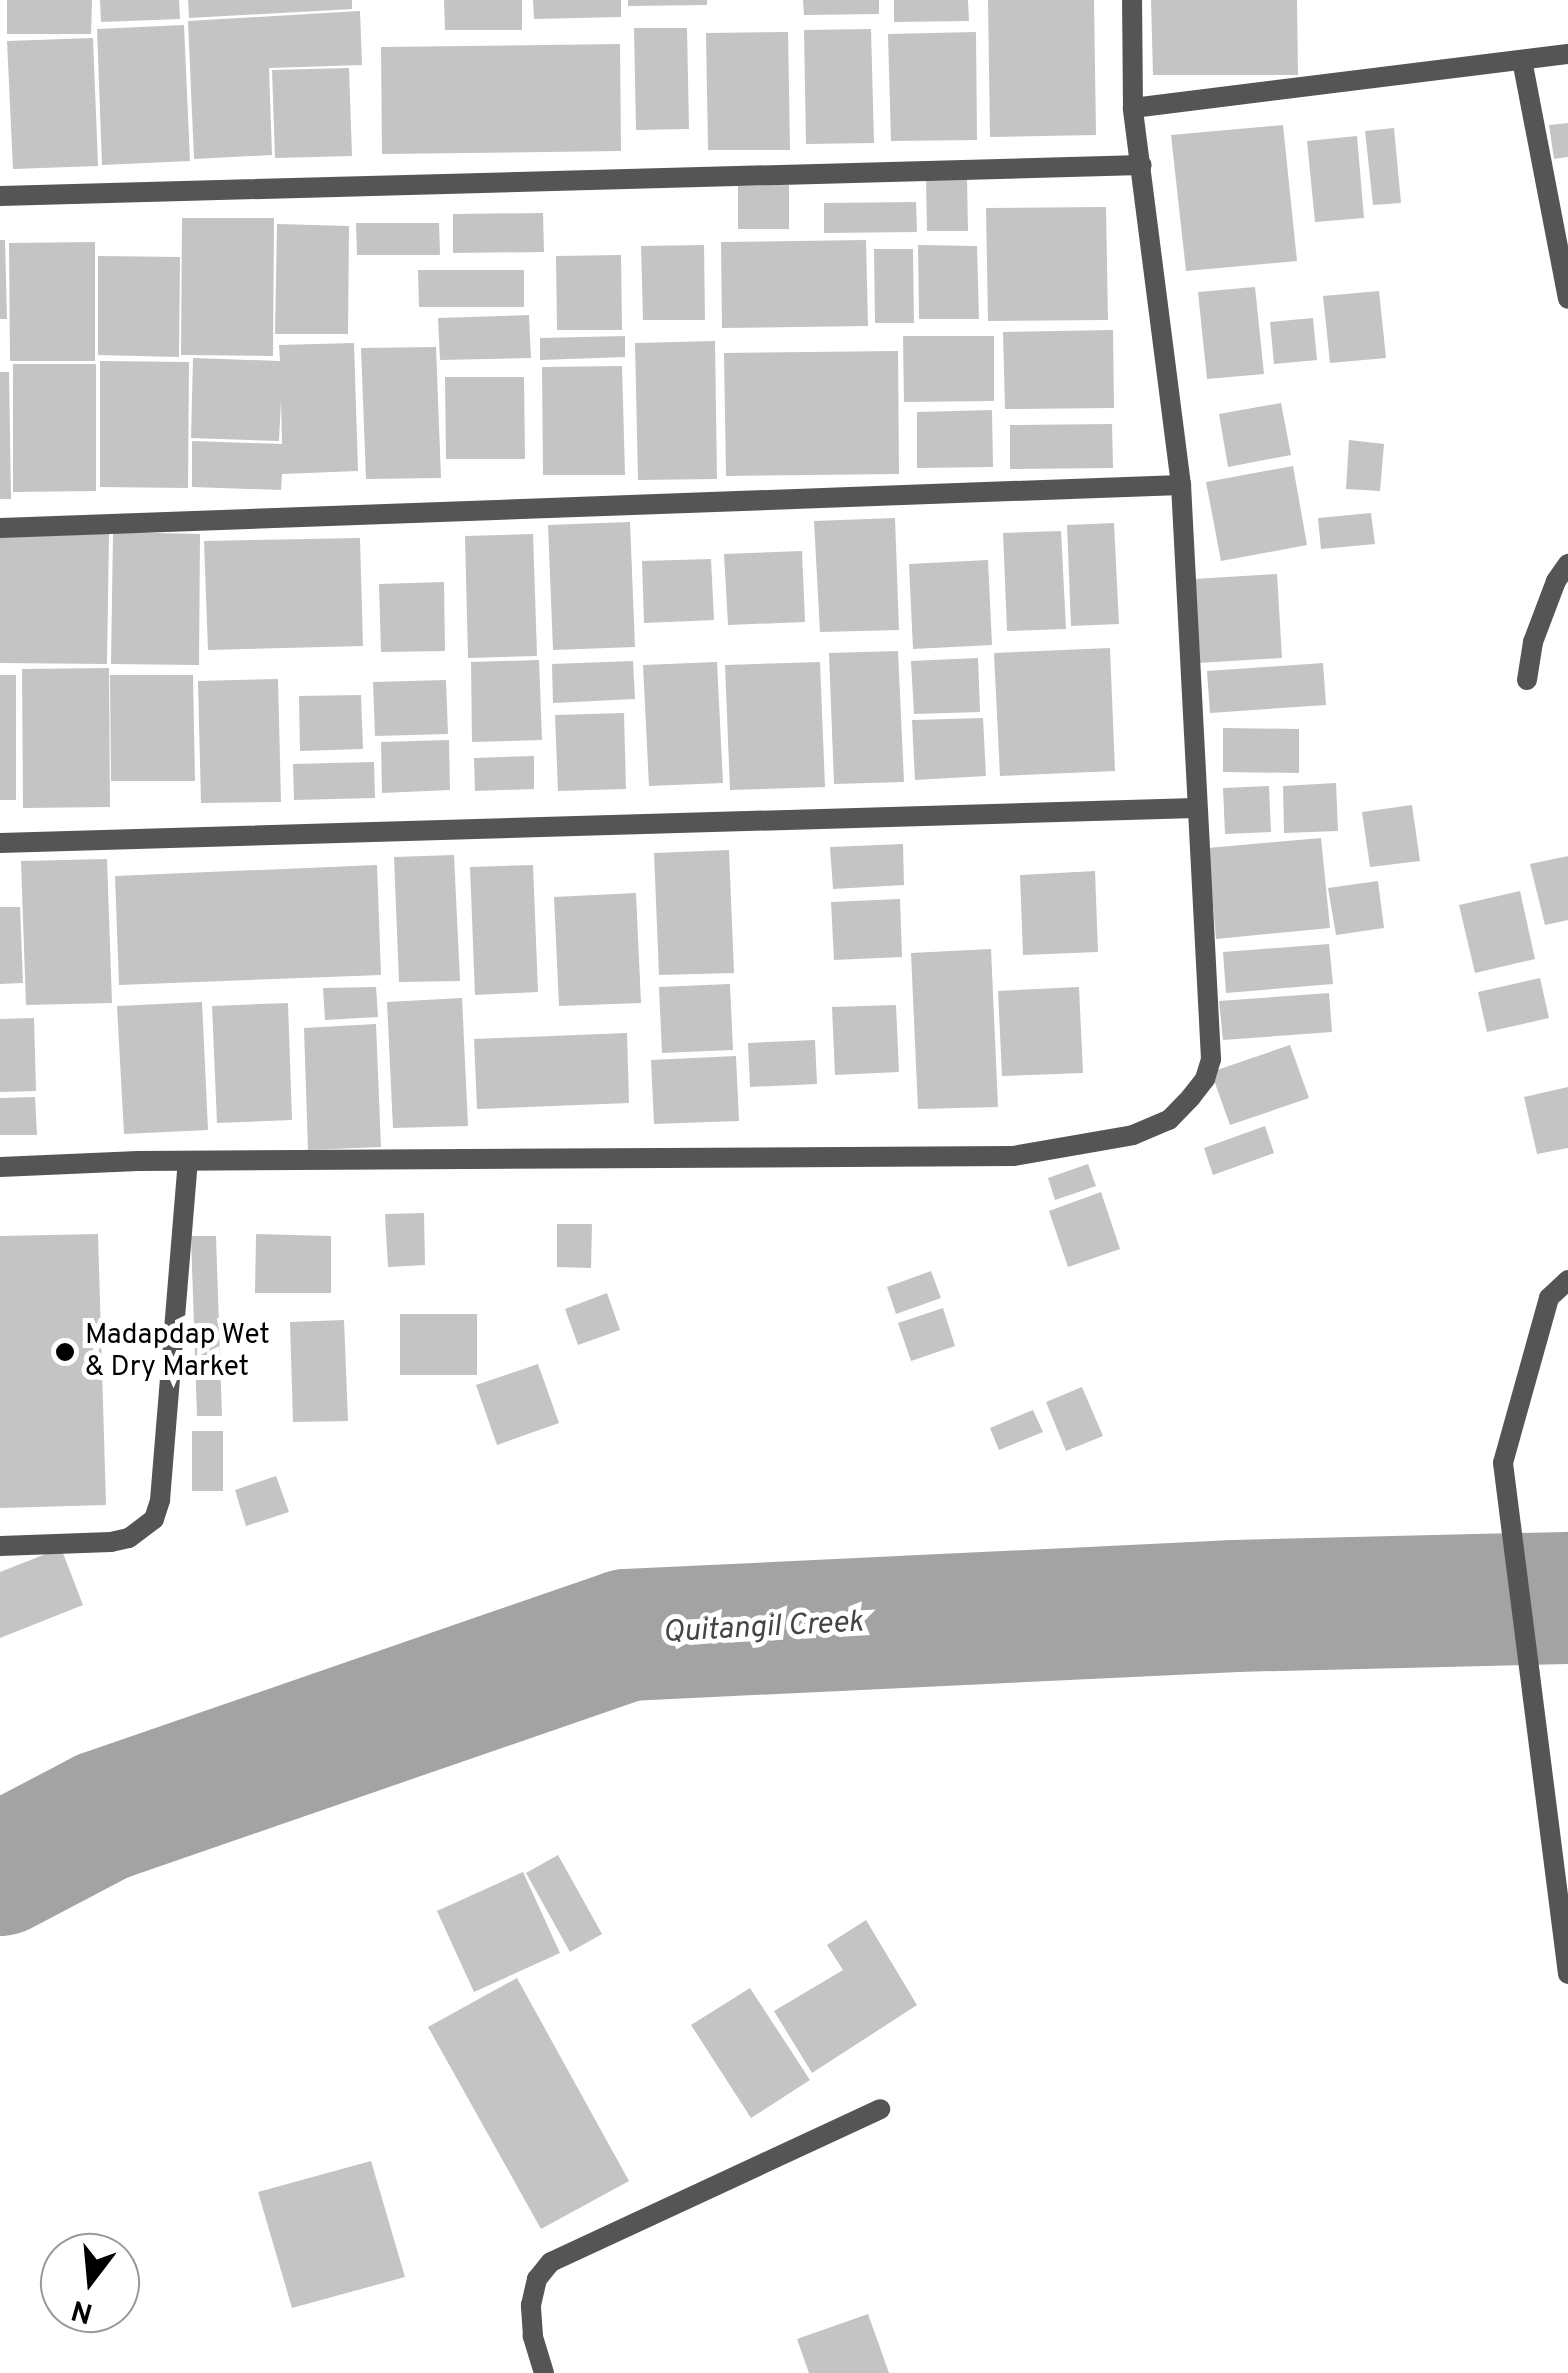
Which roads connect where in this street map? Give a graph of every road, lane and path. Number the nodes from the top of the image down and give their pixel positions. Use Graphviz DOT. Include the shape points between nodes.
graph roads {
  1 [pos="1132,0"];
  2 [pos="1568,54"];
  3 [pos="1522,60"];
  4 [pos="1133,108"];
  5 [pos="1142,165"];
  6 [pos="0,196"];
  7 [pos="1568,299"];
  8 [pos="1181,485"];
  9 [pos="0,528"];
  10 [pos="1568,564"];
  11 [pos="1528,680"];
  12 [pos="1195,808"];
  13 [pos="0,843"];
  14 [pos="188,1161"];
  15 [pos="0,1166"];
  16 [pos="1568,1280"];
  17 [pos="0,1546"];
  18 [pos="1564,1902"];
  19 [pos="1568,1974"];
  20 [pos="880,2109"];
  21 [pos="544,2373"];
  1 -- 4 [label="street"];
  2 -- 3 [label="street"];
  3 -- 4 [label="street"];
  3 -- 7 [label="street"];
  4 -- 5 [label="street"];
  5 -- 6 [label="street"];
  5 -- 8 [label="street"];
  8 -- 9 [label="street"];
  8 -- 12 [label="street"];
  10 -- 11 [label="street" via="1533,642"];
  12 -- 13 [label="street"];
  12 -- 14 [label="street" via="1211,1060 1205,1080 1180,1109 1133,1136 1014,1156"];
  14 -- 15 [label="street"];
  14 -- 17 [label="street" via="154,1519 111,1542"];
  16 -- 18 [label="street" via="1550,1298 1503,1463"];
  18 -- 19 [label="street"];
  20 -- 21 [label="street" via="552,2262 537,2279 530,2305"];
}
